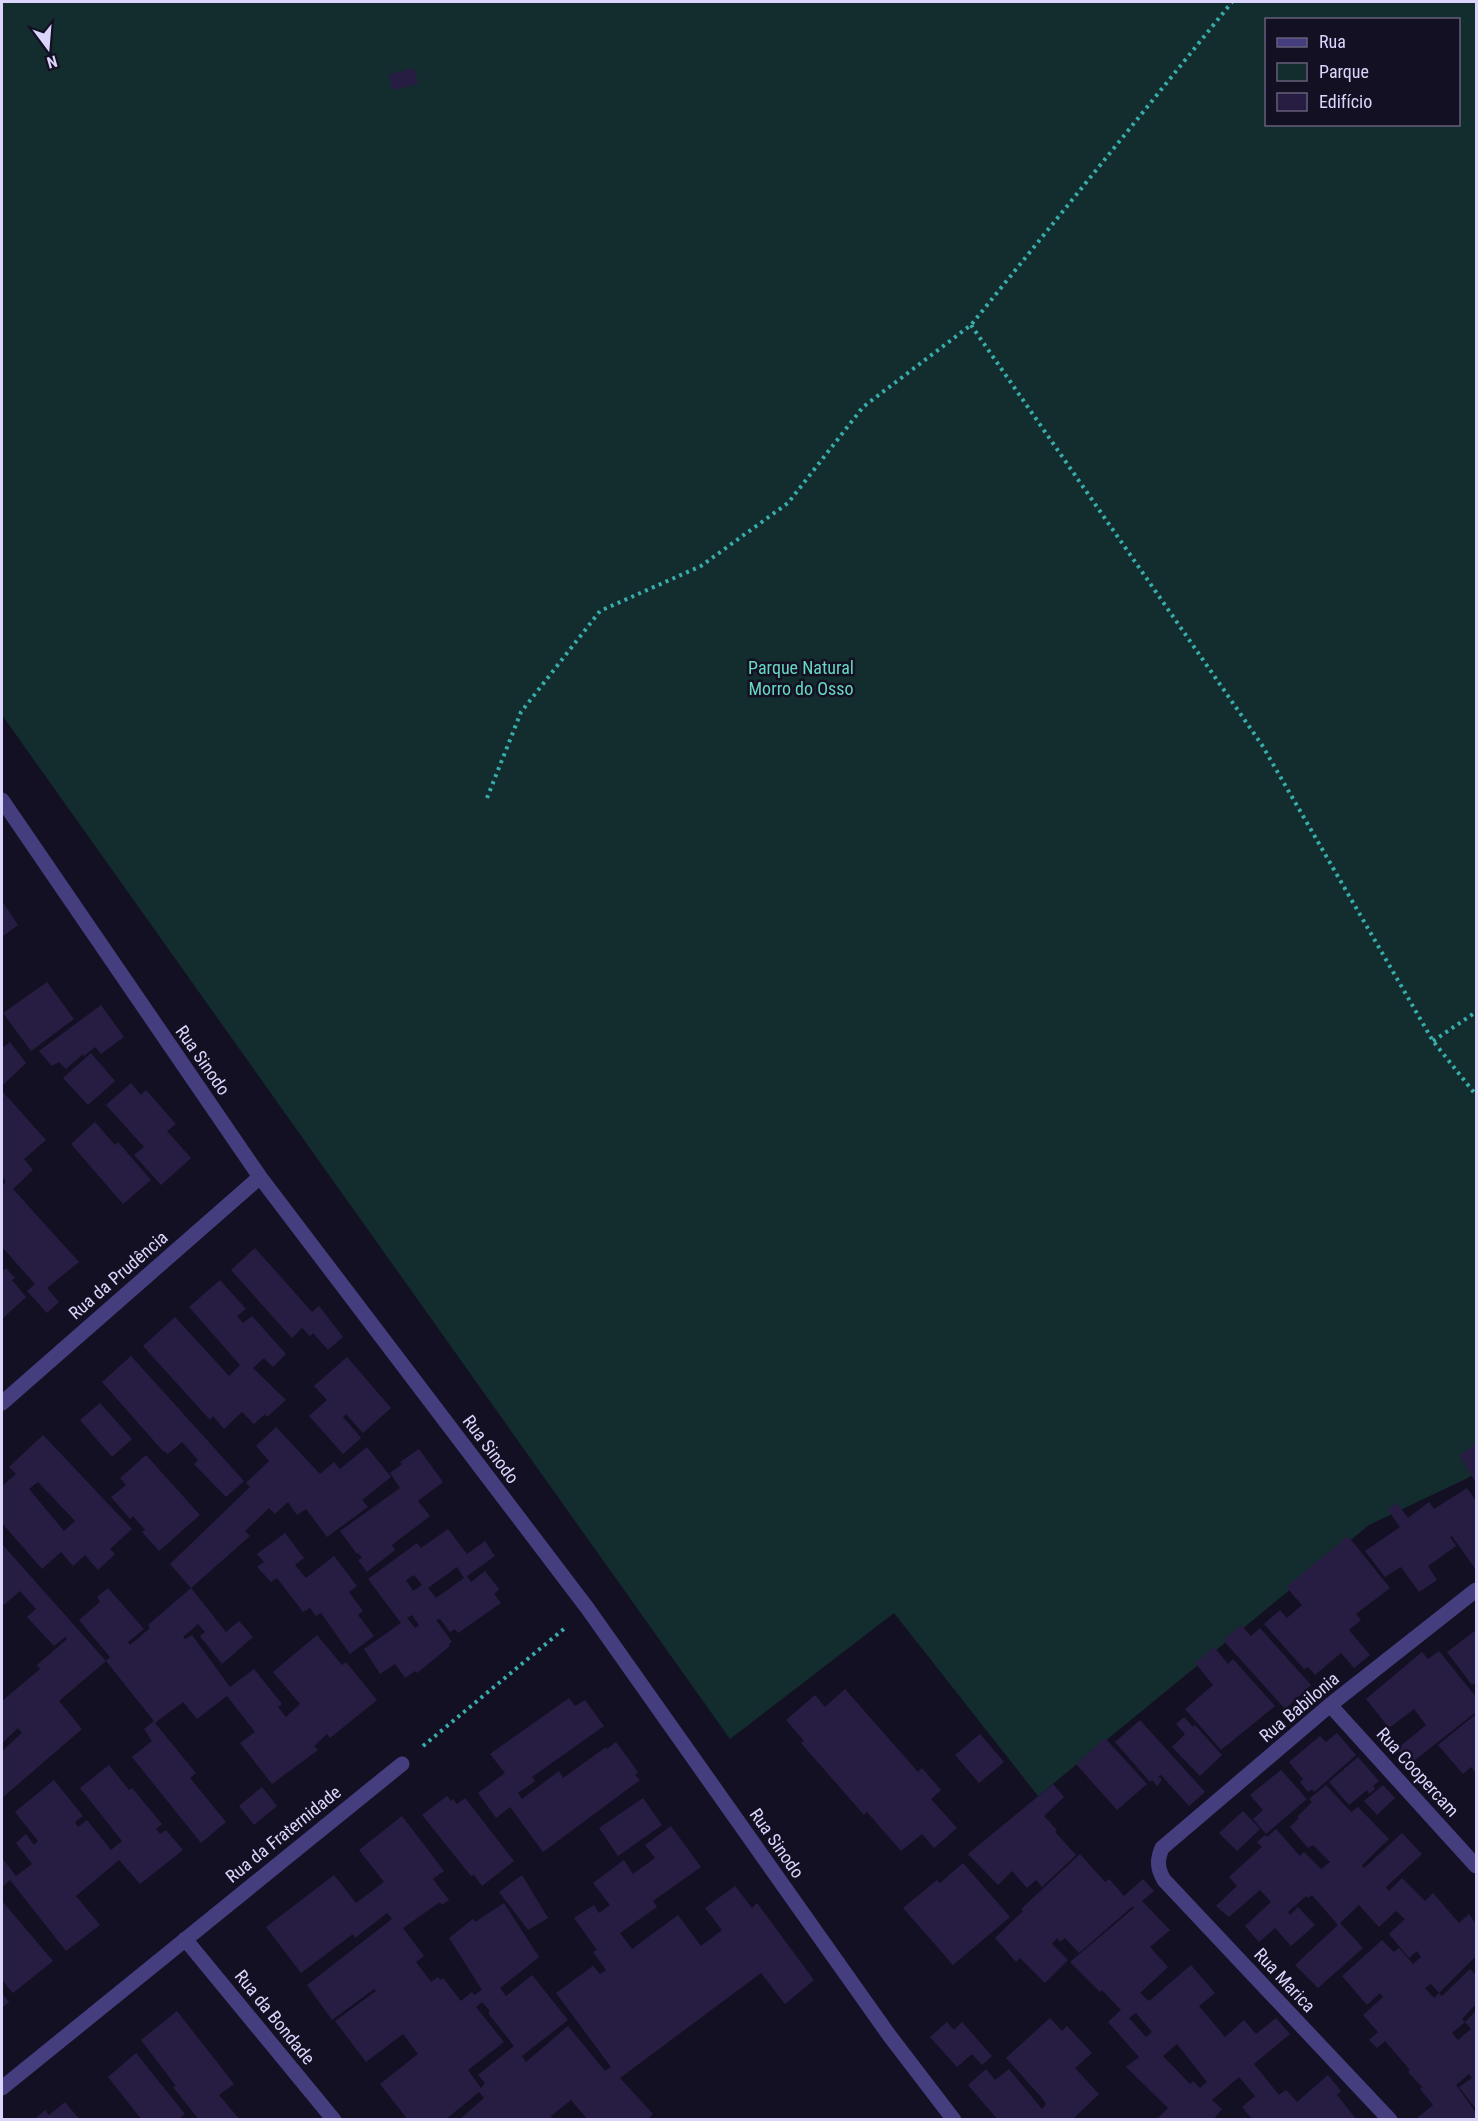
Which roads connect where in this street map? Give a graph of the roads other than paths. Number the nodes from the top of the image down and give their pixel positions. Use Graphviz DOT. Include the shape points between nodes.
graph roads {
  1 [pos="2,800"];
  2 [pos="260,1177"];
  3 [pos="2,1403"];
  4 [pos="1476,1590"];
  5 [pos="1330,1705"];
  6 [pos="402,1764"];
  7 [pos="1158,1863"];
  8 [pos="1476,1866"];
  9 [pos="185,1938"];
  10 [pos="2,2088"];
  11 [pos="334,2120"];
  12 [pos="954,2120"];
  13 [pos="1390,2120"];
  1 -- 2 [label="street, Rua Sinodo"];
  2 -- 3 [label="street, Rua da Prudência"];
  2 -- 12 [label="street, Rua Sinodo" via="588,1609 889,2035"];
  4 -- 5 [label="street, Rua Babilonia"];
  5 -- 7 [label="street, Rua Babilonia" via="1162,1848"];
  5 -- 8 [label="street, Rua Coopercam"];
  6 -- 9 [label="street, Rua da Fraternidade"];
  7 -- 13 [label="street, Rua Marica" via="1164,1880"];
  9 -- 10 [label="street, Rua da Fraternidade"];
  9 -- 11 [label="street, Rua da Bondade"];
}
